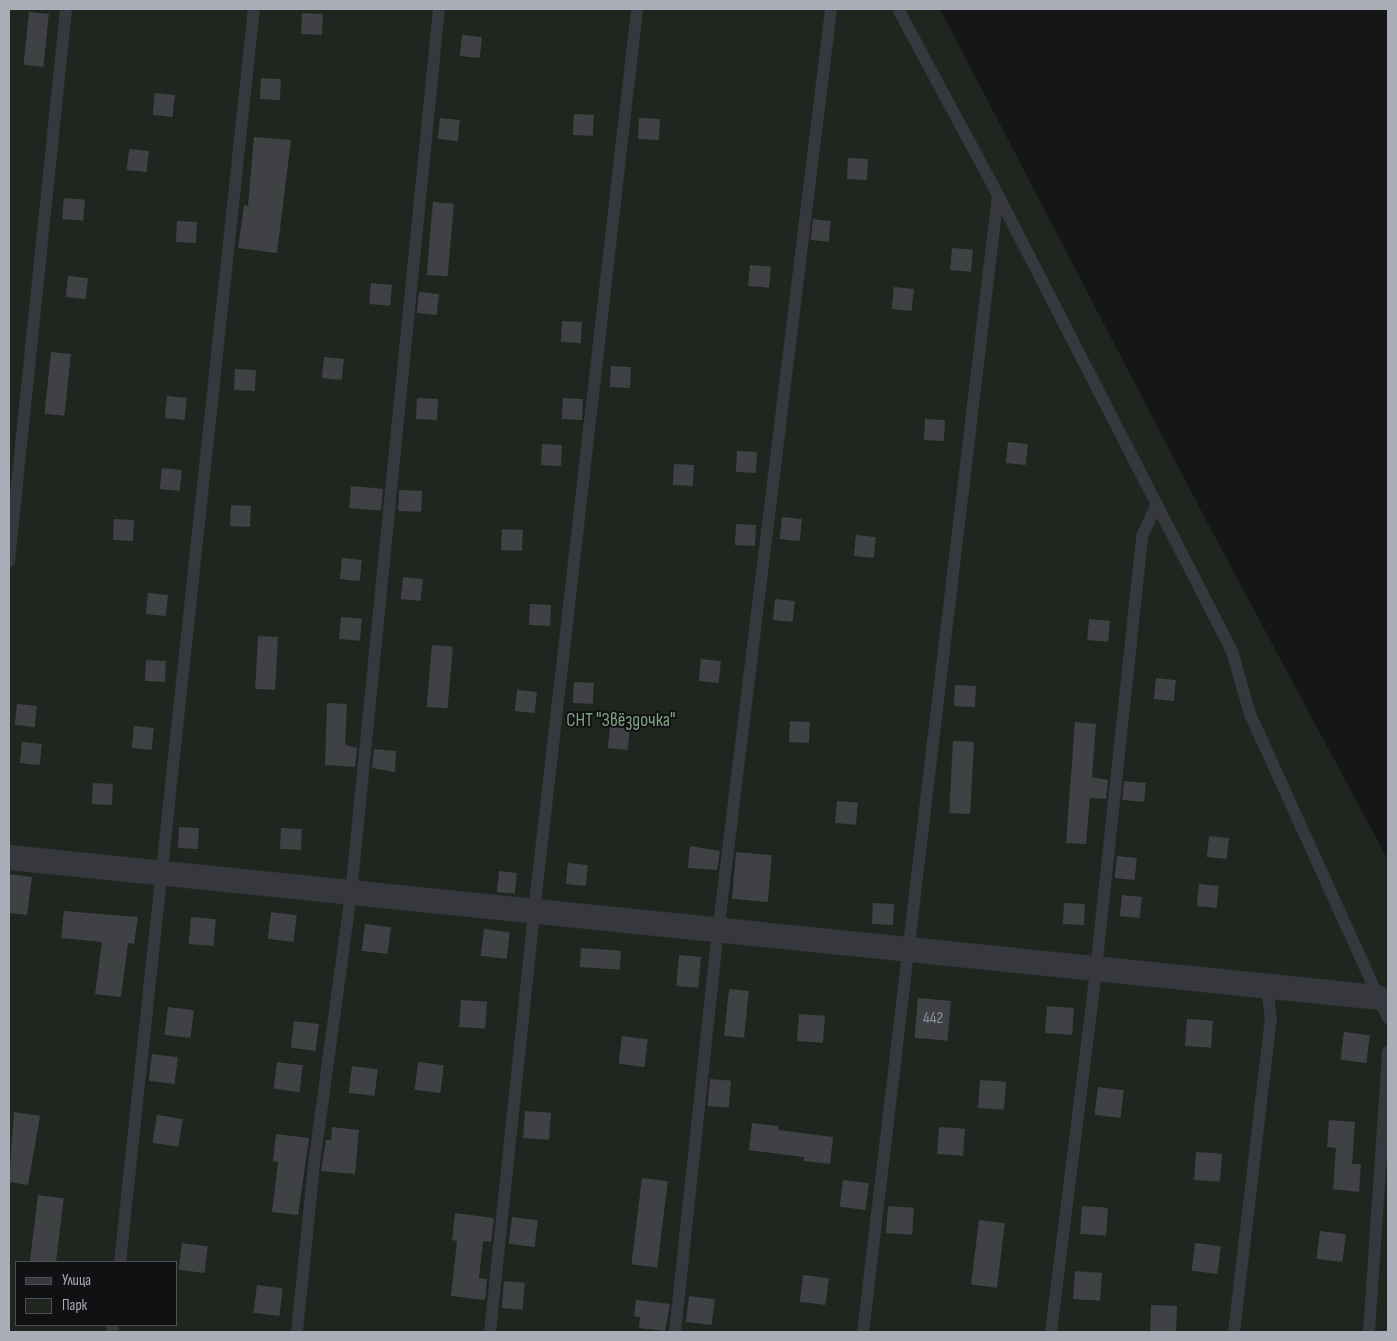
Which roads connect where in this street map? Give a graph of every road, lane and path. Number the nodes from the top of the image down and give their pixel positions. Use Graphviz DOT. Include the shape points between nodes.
graph roads {
  1 [pos="66,9"];
  2 [pos="254,9"];
  3 [pos="439,9"];
  4 [pos="637,9"];
  5 [pos="832,9"];
  6 [pos="898,9"];
  7 [pos="998,195"];
  8 [pos="1157,504"];
  9 [pos="9,561"];
  10 [pos="9,857"];
  11 [pos="162,872"];
  12 [pos="351,892"];
  13 [pos="534,912"];
  14 [pos="718,932"];
  15 [pos="907,950"];
  16 [pos="1096,968"];
  17 [pos="1266,986"];
  18 [pos="1385,1006"];
  19 [pos="1388,1052"];
  20 [pos="120,1261"];
  21 [pos="297,1332"];
  22 [pos="490,1332"];
  23 [pos="675,1332"];
  24 [pos="863,1332"];
  25 [pos="1051,1332"];
  26 [pos="1234,1332"];
  27 [pos="1370,1332"];
  1 -- 9 [label="lane"];
  2 -- 11 [label="lane"];
  3 -- 12 [label="lane"];
  4 -- 13 [label="lane"];
  5 -- 14 [label="lane"];
  6 -- 7 [label="lane"];
  7 -- 8 [label="lane"];
  7 -- 15 [label="lane"];
  8 -- 16 [label="lane" via="1142,536"];
  8 -- 18 [label="lane" via="1232,651 1250,714"];
  10 -- 11 [label="street"];
  11 -- 12 [label="street"];
  11 -- 20 [label="lane"];
  12 -- 13 [label="street"];
  12 -- 21 [label="lane" via="314,1164"];
  13 -- 14 [label="street"];
  13 -- 22 [label="lane"];
  14 -- 15 [label="street"];
  14 -- 23 [label="lane"];
  15 -- 16 [label="street"];
  15 -- 24 [label="lane"];
  16 -- 17 [label="street"];
  16 -- 25 [label="lane"];
  17 -- 18 [label="street"];
  17 -- 26 [label="lane" via="1271,1019"];
  19 -- 27 [label="lane"];
}
